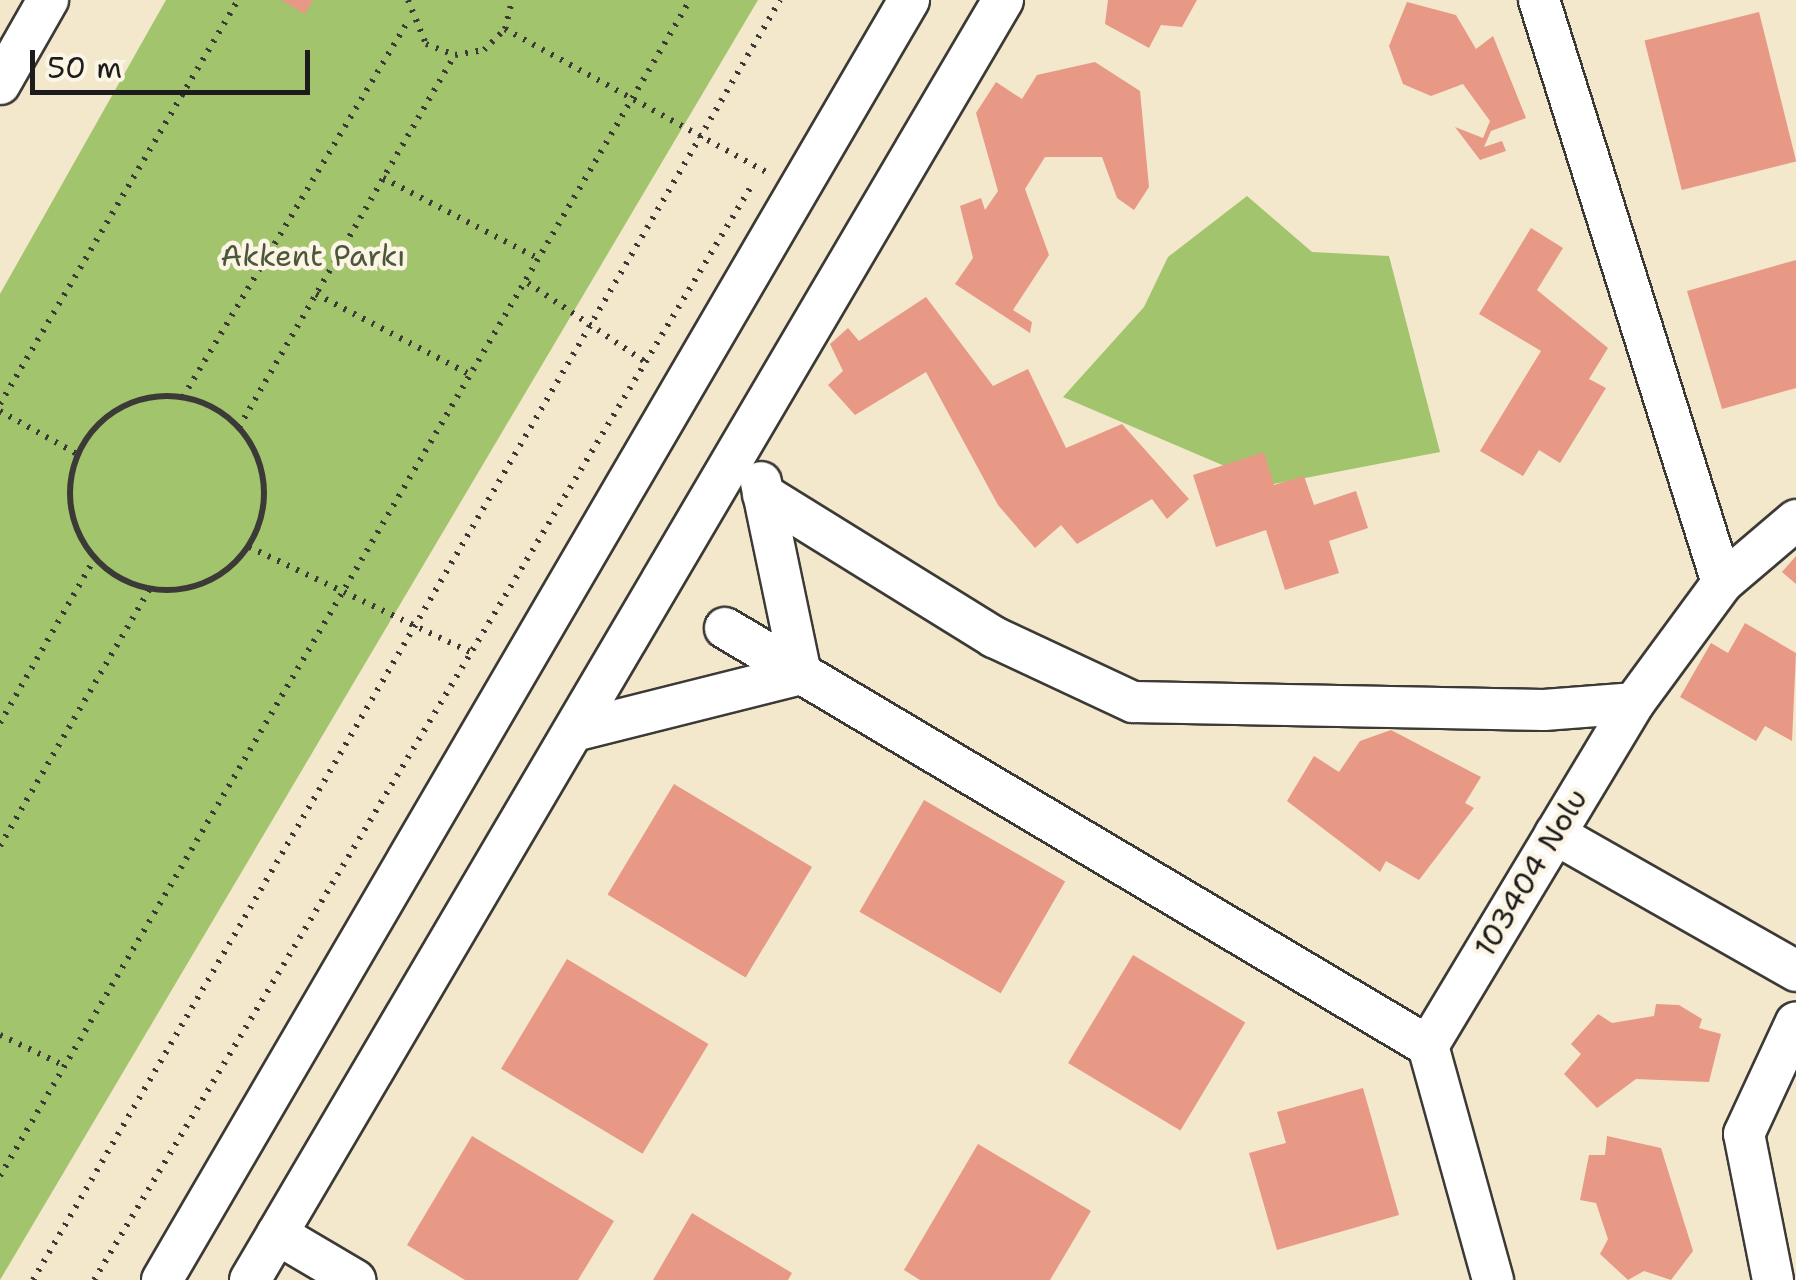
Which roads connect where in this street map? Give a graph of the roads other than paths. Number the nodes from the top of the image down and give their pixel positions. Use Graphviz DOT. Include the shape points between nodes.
graph roads {
  1 [pos="48,0"];
  2 [pos="909,0"];
  3 [pos="1003,0"];
  4 [pos="1539,0"];
  5 [pos="0,84"];
  6 [pos="750,431"];
  7 [pos="763,494"];
  8 [pos="1796,520"];
  9 [pos="1722,584"];
  10 [pos="725,628"];
  11 [pos="801,674"];
  12 [pos="1634,703"];
  13 [pos="578,730"];
  14 [pos="1555,834"];
  15 [pos="1796,971"];
  16 [pos="1796,1022"];
  17 [pos="1428,1046"];
  18 [pos="277,1234"];
  19 [pos="162,1280"];
  20 [pos="250,1280"];
  21 [pos="355,1280"];
  22 [pos="1494,1280"];
  23 [pos="1773,1280"];
  1 -- 5 [label="street"];
  2 -- 19 [label="street"];
  3 -- 6 [label="street"];
  4 -- 9 [label="street"];
  6 -- 7 [label="street"];
  6 -- 13 [label="street"];
  7 -- 11 [label="street"];
  7 -- 12 [label="street" via="994,637 1133,702 1544,710"];
  8 -- 9 [label="street, 103404 Nolu"];
  9 -- 12 [label="street, 103404 Nolu"];
  10 -- 11 [label="street"];
  11 -- 13 [label="street"];
  11 -- 17 [label="street"];
  12 -- 14 [label="street, 103404 Nolu"];
  13 -- 18 [label="street"];
  14 -- 15 [label="street"];
  14 -- 17 [label="street, 103404 Nolu"];
  16 -- 23 [label="street" via="1744,1134"];
  17 -- 22 [label="street"];
  18 -- 20 [label="street"];
  18 -- 21 [label="street"];
}
